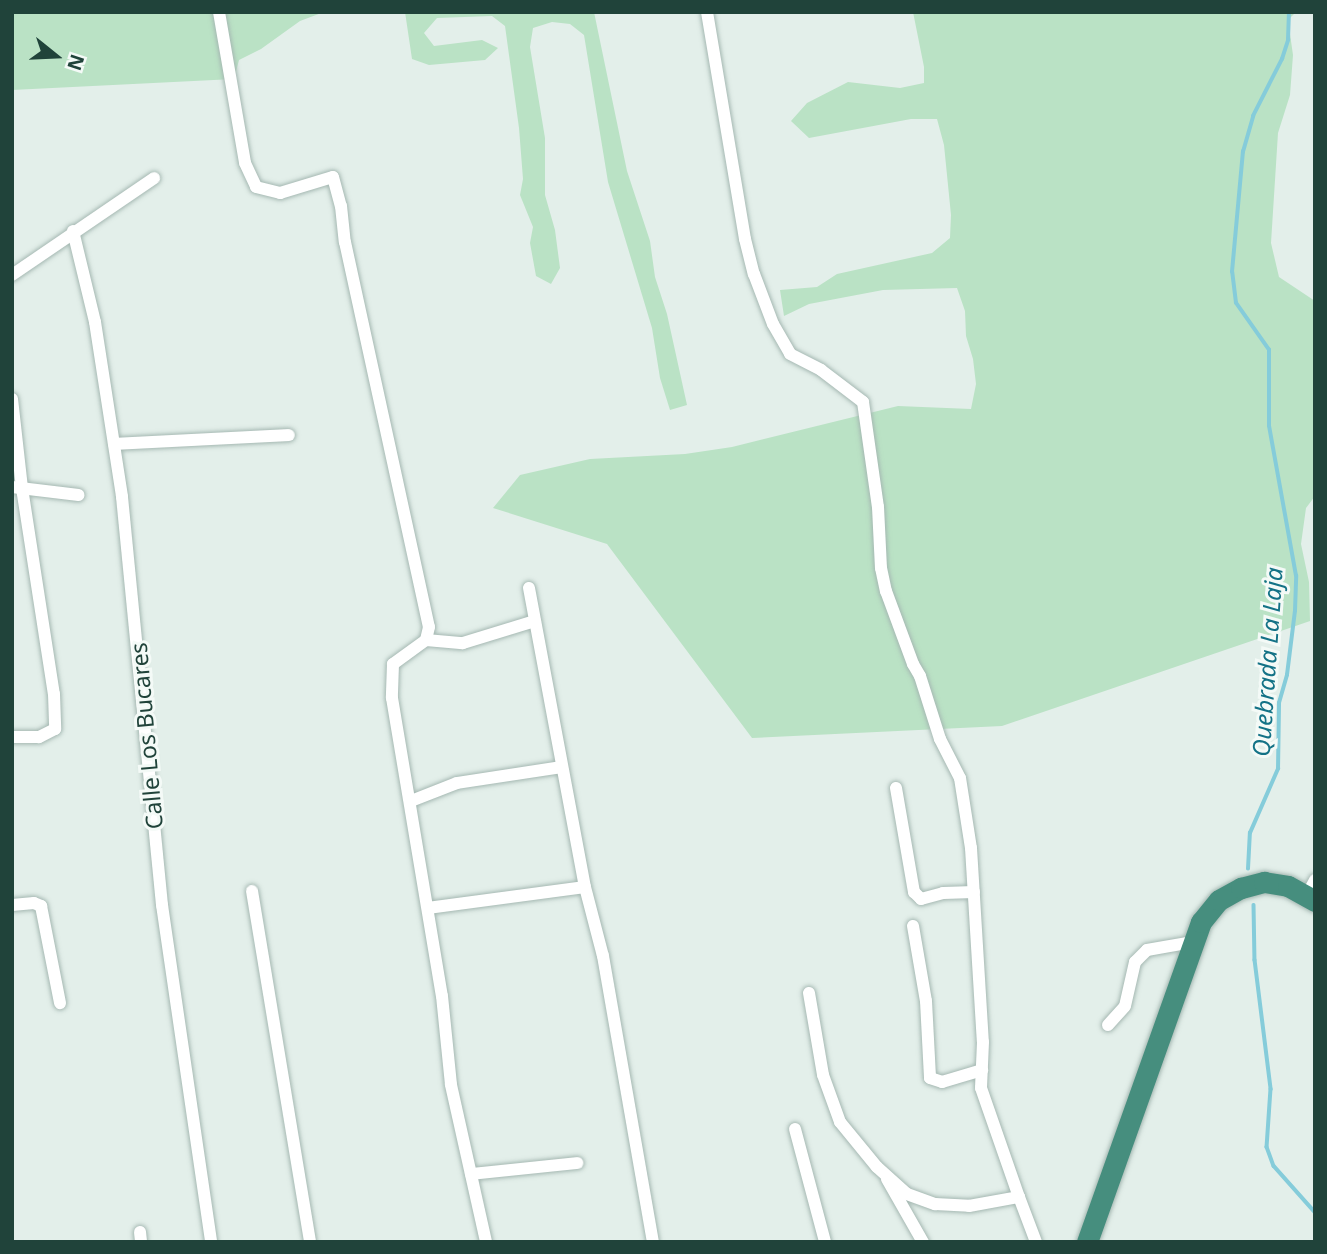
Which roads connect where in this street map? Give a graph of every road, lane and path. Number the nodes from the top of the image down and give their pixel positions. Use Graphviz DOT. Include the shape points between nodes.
graph roads {
  1 [pos="219,12"];
  2 [pos="707,12"];
  3 [pos="154,178"];
  4 [pos="73,231"];
  5 [pos="12,275"];
  6 [pos="12,399"];
  7 [pos="289,435"];
  8 [pos="114,444"];
  9 [pos="17,487"];
  10 [pos="79,495"];
  11 [pos="529,587"];
  12 [pos="535,621"];
  13 [pos="426,640"];
  14 [pos="12,737"];
  15 [pos="561,767"];
  16 [pos="897,788"];
  17 [pos="411,801"];
  18 [pos="585,887"];
  19 [pos="252,891"];
  20 [pos="974,892"];
  21 [pos="1312,892"];
  22 [pos="12,905"];
  23 [pos="428,908"];
  24 [pos="913,926"];
  25 [pos="1192,942"];
  26 [pos="809,993"];
  27 [pos="60,1003"];
  28 [pos="1108,1026"];
  29 [pos="982,1070"];
  30 [pos="795,1129"];
  31 [pos="577,1163"];
  32 [pos="471,1174"];
  33 [pos="886,1176"];
  34 [pos="1019,1197"];
  35 [pos="211,1242"];
  36 [pos="310,1242"];
  37 [pos="486,1242"];
  38 [pos="653,1242"];
  39 [pos="825,1242"];
  40 [pos="923,1242"];
  41 [pos="1036,1242"];
  42 [pos="1087,1242"];
  1 -- 13 [label="street" via="244,163 256,187 280,193 333,177 429,627"];
  2 -- 20 [label="street" via="745,239 773,324 790,355 821,370 863,402 878,507 881,568 894,617 920,676 940,739 960,778"];
  3 -- 4 [label="street"];
  4 -- 5 [label="street"];
  4 -- 8 [label="street, Calle Los Bucares" via="95,323"];
  6 -- 9 [label="street"];
  7 -- 8 [label="street"];
  8 -- 35 [label="street, Calle Los Bucares" via="162,905"];
  9 -- 10 [label="street"];
  9 -- 14 [label="street" via="51,667 55,729 39,737"];
  11 -- 12 [label="street"];
  12 -- 13 [label="street" via="463,643"];
  12 -- 15 [label="street"];
  13 -- 17 [label="street" via="393,664 391,676"];
  15 -- 17 [label="street" via="457,783"];
  15 -- 18 [label="street"];
  16 -- 20 [label="street" via="914,892 921,899"];
  17 -- 23 [label="street"];
  18 -- 23 [label="street"];
  18 -- 38 [label="street" via="603,957"];
  19 -- 36 [label="street"];
  20 -- 29 [label="street"];
  21 -- 25 [label="highway" via="1265,881 1241,888 1219,900"];
  22 -- 27 [label="street" via="41,906"];
  23 -- 32 [label="street" via="451,1085"];
  24 -- 29 [label="street" via="926,1001 930,1078 942,1082"];
  25 -- 28 [label="street" via="1147,950 1135,962 1125,1006"];
  25 -- 42 [label="highway"];
  26 -- 33 [label="street" via="823,1075 840,1122"];
  29 -- 34 [label="street" via="981,1088 991,1125"];
  30 -- 39 [label="street"];
  31 -- 32 [label="street"];
  32 -- 37 [label="street"];
  33 -- 34 [label="street" via="907,1194 935,1204 970,1206"];
  33 -- 40 [label="street"];
  34 -- 41 [label="street"];
}
